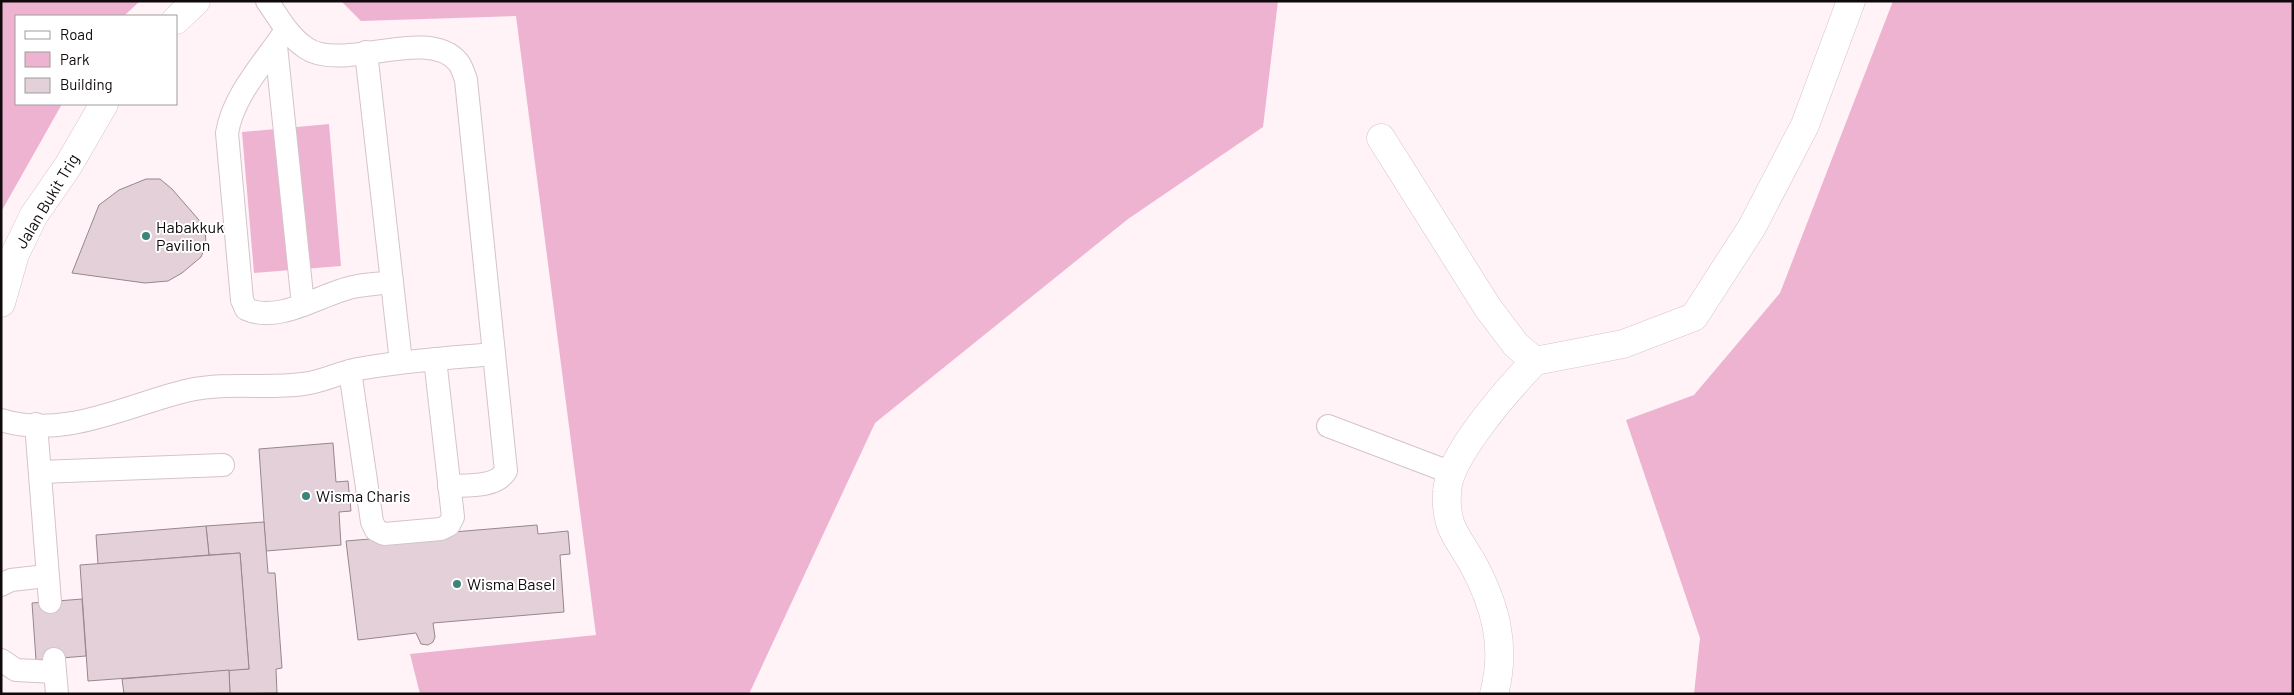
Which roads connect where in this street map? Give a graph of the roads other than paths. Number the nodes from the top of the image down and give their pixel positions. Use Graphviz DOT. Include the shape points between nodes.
graph roads {
  1 [pos="196,1"];
  2 [pos="267,1"];
  3 [pos="1850,1"];
  4 [pos="178,18"];
  5 [pos="281,38"];
  6 [pos="366,52"];
  7 [pos="103,105"];
  8 [pos="1381,138"];
  9 [pos="392,282"];
  10 [pos="1,303"];
  11 [pos="303,305"];
  12 [pos="494,354"];
  13 [pos="435,360"];
  14 [pos="1535,360"];
  15 [pos="401,362"];
  16 [pos="350,371"];
  17 [pos="1,420"];
  18 [pos="36,424"];
  19 [pos="1328,426"];
  20 [pos="223,465"];
  21 [pos="40,472"];
  22 [pos="1452,473"];
  23 [pos="449,486"];
  24 [pos="46,576"];
  25 [pos="1,585"];
  26 [pos="50,602"];
  27 [pos="1,660"];
  28 [pos="56,675"];
  29 [pos="1494,694"];
  1 -- 4 [label="street"];
  2 -- 5 [label="lane"];
  3 -- 14 [label="street" via="1805,125 1752,227 1694,317 1623,344"];
  5 -- 6 [label="lane" via="328,56"];
  5 -- 11 [label="lane"];
  5 -- 11 [label="lane" via="236,103 227,133 242,300 246,308 254,312 288,310"];
  6 -- 9 [label="lane"];
  6 -- 12 [label="lane" via="419,47 448,52 460,63 466,80"];
  7 -- 10 [label="street, Jalan Bukit Trig" via="68,166 34,215 15,254"];
  8 -- 14 [label="street" via="1488,308 1516,345"];
  9 -- 11 [label="lane" via="353,287"];
  9 -- 15 [label="lane"];
  12 -- 13 [label="lane"];
  12 -- 23 [label="lane" via="506,471 495,482"];
  13 -- 15 [label="lane"];
  13 -- 23 [label="lane"];
  14 -- 22 [label="street" via="1508,388 1470,440"];
  15 -- 16 [label="lane"];
  16 -- 18 [label="lane" via="304,384 190,390 81,422"];
  16 -- 23 [label="lane" via="372,522 376,530 384,534 441,529 448,525 453,517"];
  17 -- 18 [label="lane"];
  18 -- 21 [label="lane"];
  19 -- 22 [label="lane"];
  20 -- 21 [label="lane"];
  21 -- 24 [label="lane"];
  22 -- 29 [label="street" via="1447,491 1449,525 1489,597 1500,638"];
  24 -- 25 [label="lane" via="10,580"];
  24 -- 26 [label="lane"];
  27 -- 28 [label="lane" via="16,670"];
}
